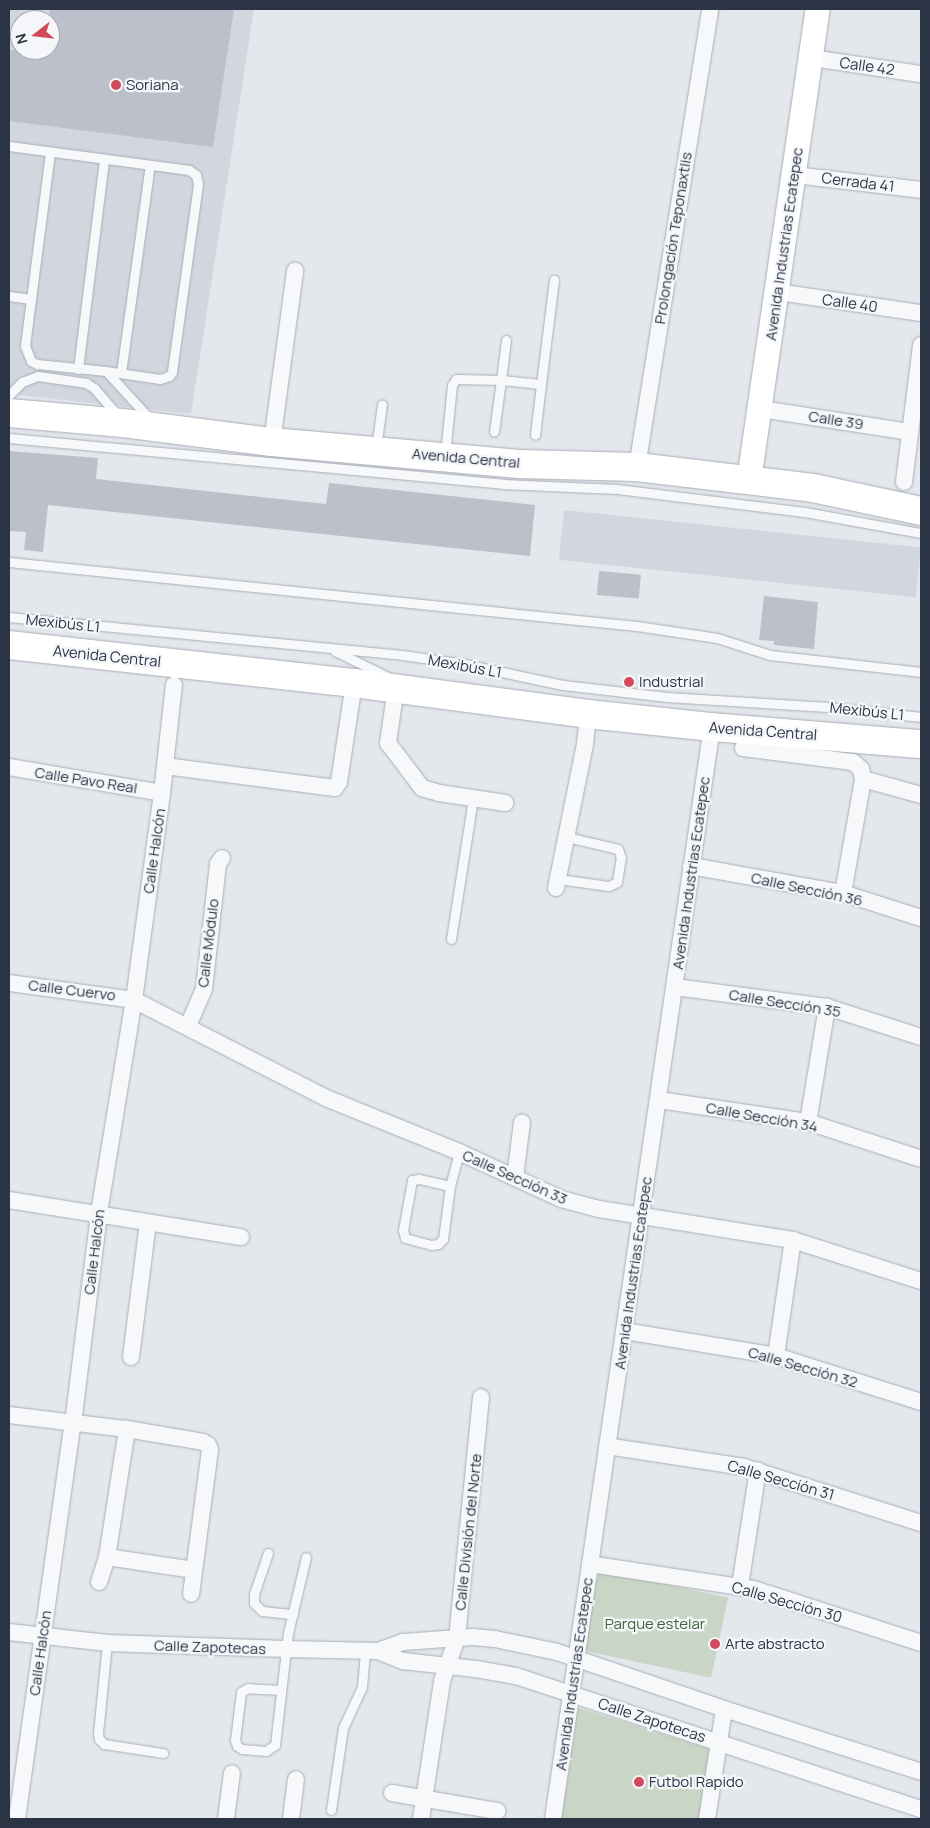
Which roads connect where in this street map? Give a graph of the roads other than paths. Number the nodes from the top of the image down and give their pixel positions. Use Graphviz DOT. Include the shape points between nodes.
graph roads {
  1 [pos="710,9"];
  2 [pos="818,9"];
  3 [pos="812,58"];
  4 [pos="921,74"];
  5 [pos="9,146"];
  6 [pos="50,152"];
  7 [pos="104,159"];
  8 [pos="150,165"];
  9 [pos="794,175"];
  10 [pos="921,190"];
  11 [pos="296,270"];
  12 [pos="554,280"];
  13 [pos="778,292"];
  14 [pos="9,296"];
  15 [pos="31,299"];
  16 [pos="921,313"];
  17 [pos="506,340"];
  18 [pos="921,345"];
  19 [pos="78,368"];
  20 [pos="106,371"];
  21 [pos="121,374"];
  22 [pos="920,378"];
  23 [pos="501,380"];
  24 [pos="541,384"];
  25 [pos="9,395"];
  26 [pos="382,404"];
  27 [pos="761,409"];
  28 [pos="9,413"];
  29 [pos="123,423"];
  30 [pos="157,427"];
  31 [pos="494,432"];
  32 [pos="910,432"];
  33 [pos="535,435"];
  34 [pos="9,438"];
  35 [pos="272,442"];
  36 [pos="375,450"];
  37 [pos="444,457"];
  38 [pos="637,468"];
  39 [pos="749,480"];
  40 [pos="904,482"];
  41 [pos="921,511"];
  42 [pos="921,533"];
  43 [pos="9,562"];
  44 [pos="9,617"];
  45 [pos="9,645"];
  46 [pos="330,649"];
  47 [pos="921,672"];
  48 [pos="354,683"];
  49 [pos="174,685"];
  50 [pos="404,689"];
  51 [pos="588,714"];
  52 [pos="921,717"];
  53 [pos="712,727"];
  54 [pos="921,744"];
  55 [pos="743,748"];
  56 [pos="165,766"];
  57 [pos="9,767"];
  58 [pos="863,779"];
  59 [pos="162,793"];
  60 [pos="921,795"];
  61 [pos="473,798"];
  62 [pos="505,803"];
  63 [pos="567,837"];
  64 [pos="222,858"];
  65 [pos="691,866"];
  66 [pos="557,883"];
  67 [pos="843,893"];
  68 [pos="921,918"];
  69 [pos="452,939"];
  70 [pos="9,983"];
  71 [pos="675,987"];
  72 [pos="134,1000"];
  73 [pos="827,1007"];
  74 [pos="188,1026"];
  75 [pos="921,1037"];
  76 [pos="659,1100"];
  77 [pos="522,1122"];
  78 [pos="808,1122"];
  79 [pos="459,1152"];
  80 [pos="921,1159"];
  81 [pos="515,1177"];
  82 [pos="450,1186"];
  83 [pos="9,1200"];
  84 [pos="98,1213"];
  85 [pos="641,1216"];
  86 [pos="148,1223"];
  87 [pos="241,1237"];
  88 [pos="793,1240"];
  89 [pos="921,1281"];
  90 [pos="624,1331"];
  91 [pos="776,1356"];
  92 [pos="132,1357"];
  93 [pos="481,1397"];
  94 [pos="921,1402"];
  95 [pos="9,1416"];
  96 [pos="73,1423"];
  97 [pos="127,1429"];
  98 [pos="608,1446"];
  99 [pos="758,1470"];
  100 [pos="921,1523"];
  101 [pos="268,1552"];
  102 [pos="107,1557"];
  103 [pos="306,1557"];
  104 [pos="590,1564"];
  105 [pos="194,1570"];
  106 [pos="99,1582"];
  107 [pos="740,1586"];
  108 [pos="191,1594"];
  109 [pos="293,1614"];
  110 [pos="9,1632"];
  111 [pos="43,1637"];
  112 [pos="457,1638"];
  113 [pos="107,1643"];
  114 [pos="921,1643"];
  115 [pos="286,1650"];
  116 [pos="372,1650"];
  117 [pos="575,1658"];
  118 [pos="447,1666"];
  119 [pos="281,1690"];
  120 [pos="571,1693"];
  121 [pos="724,1709"];
  122 [pos="719,1742"];
  123 [pos="163,1753"];
  124 [pos="921,1772"];
  125 [pos="232,1773"];
  126 [pos="296,1779"];
  127 [pos="392,1793"];
  128 [pos="424,1798"];
  129 [pos="921,1809"];
  130 [pos="331,1810"];
  131 [pos="497,1811"];
  132 [pos="17,1819"];
  133 [pos="226,1819"];
  134 [pos="291,1819"];
  135 [pos="421,1819"];
  136 [pos="552,1819"];
  137 [pos="707,1819"];
  1 -- 38 [label="street, Prolongación Teponaxtlis"];
  2 -- 3 [label="street, Avenida Industrias Ecatepec"];
  3 -- 4 [label="street, Calle 42"];
  3 -- 9 [label="street, Avenida Industrias Ecatepec"];
  5 -- 6 [label="lane"];
  6 -- 7 [label="lane"];
  6 -- 15 [label="lane"];
  7 -- 8 [label="lane"];
  7 -- 19 [label="lane"];
  8 -- 21 [label="lane"];
  8 -- 21 [label="lane" via="189,170 197,178 174,358 172,372 166,378"];
  9 -- 10 [label="street, Cerrada 41"];
  9 -- 13 [label="street, Avenida Industrias Ecatepec"];
  11 -- 35 [label="street"];
  12 -- 24 [label="lane"];
  13 -- 16 [label="street, Calle 40"];
  13 -- 27 [label="street, Avenida Industrias Ecatepec"];
  14 -- 15 [label="lane"];
  15 -- 19 [label="lane" via="26,346 28,358 36,364"];
  17 -- 23 [label="lane"];
  18 -- 22 [label="street"];
  19 -- 20 [label="lane"];
  20 -- 21 [label="lane"];
  20 -- 30 [label="lane"];
  22 -- 32 [label="street"];
  23 -- 24 [label="lane"];
  23 -- 31 [label="lane"];
  23 -- 37 [label="lane" via="462,378 453,381"];
  24 -- 33 [label="lane"];
  25 -- 29 [label="lane" via="22,382 38,376 86,383 99,393"];
  26 -- 36 [label="lane"];
  27 -- 32 [label="street, Calle 39"];
  27 -- 39 [label="street, Avenida Industrias Ecatepec"];
  28 -- 29 [label="highway, Avenida Central"];
  29 -- 30 [label="highway, Avenida Central"];
  30 -- 35 [label="highway, Avenida Central"];
  32 -- 40 [label="street"];
  34 -- 42 [label="lane" via="502,484 617,489 805,512"];
  35 -- 36 [label="highway, Avenida Central"];
  36 -- 37 [label="highway, Avenida Central"];
  37 -- 38 [label="highway, Avenida Central" via="519,464"];
  38 -- 39 [label="highway, Avenida Central"];
  39 -- 41 [label="highway, Avenida Central" via="813,488"];
  43 -- 47 [label="lane" via="636,626 717,638 770,655"];
  44 -- 46 [label="lane, Mexibús L1"];
  45 -- 48 [label="highway, Avenida Central"];
  46 -- 50 [label="lane"];
  46 -- 52 [label="lane, Mexibús L1" via="460,663 582,687 667,697 828,707"];
  48 -- 50 [label="highway, Avenida Central"];
  48 -- 56 [label="street" via="339,782 335,788"];
  49 -- 56 [label="street, Calle Halcón"];
  50 -- 51 [label="highway, Avenida Central"];
  50 -- 61 [label="street" via="388,743 422,788 439,794"];
  51 -- 53 [label="highway, Avenida Central"];
  51 -- 63 [label="street"];
  53 -- 54 [label="highway, Avenida Central"];
  53 -- 65 [label="street, Avenida Industrias Ecatepec"];
  55 -- 58 [label="street" via="853,762 861,768"];
  56 -- 59 [label="street, Calle Halcón"];
  57 -- 59 [label="street, Calle Pavo Real"];
  58 -- 60 [label="street"];
  58 -- 67 [label="street"];
  59 -- 72 [label="street, Calle Halcón"];
  61 -- 62 [label="street"];
  61 -- 69 [label="lane"];
  63 -- 66 [label="street"];
  63 -- 66 [label="lane" via="618,849 621,858 616,882 609,886"];
  64 -- 74 [label="street, Calle Módulo" via="218,864 204,989"];
  65 -- 67 [label="street, Calle Sección 36"];
  65 -- 71 [label="street, Avenida Industrias Ecatepec"];
  67 -- 68 [label="street, Calle Sección 36"];
  70 -- 72 [label="street, Calle Cuervo"];
  71 -- 73 [label="street, Calle Sección 35"];
  71 -- 76 [label="street, Avenida Industrias Ecatepec"];
  72 -- 74 [label="street, Calle Sección 33"];
  72 -- 84 [label="street, Calle Halcón"];
  73 -- 75 [label="street, Calle Sección 35"];
  73 -- 78 [label="street"];
  74 -- 79 [label="street, Calle Sección 33" via="326,1098"];
  76 -- 78 [label="street, Calle Sección 34"];
  76 -- 85 [label="street, Avenida Industrias Ecatepec"];
  77 -- 81 [label="street"];
  78 -- 80 [label="street, Calle Sección 34"];
  79 -- 81 [label="street, Calle Sección 33"];
  79 -- 82 [label="lane"];
  81 -- 85 [label="street, Calle Sección 33" via="575,1204"];
  82 -- 82 [label="lane" via="440,1242 430,1244 405,1238 403,1230 412,1180"];
  83 -- 84 [label="street"];
  84 -- 86 [label="street"];
  84 -- 96 [label="street, Calle Halcón"];
  85 -- 88 [label="street, Calle Sección 33"];
  85 -- 90 [label="street, Avenida Industrias Ecatepec"];
  86 -- 87 [label="street"];
  86 -- 92 [label="street"];
  88 -- 89 [label="street, Calle Sección 33"];
  88 -- 91 [label="street"];
  90 -- 91 [label="street, Calle Sección 32"];
  90 -- 98 [label="street, Avenida Industrias Ecatepec"];
  91 -- 94 [label="street, Calle Sección 32"];
  93 -- 112 [label="street, Calle División del Norte"];
  95 -- 96 [label="street"];
  96 -- 97 [label="street"];
  96 -- 111 [label="street, Calle Halcón"];
  97 -- 102 [label="street"];
  97 -- 105 [label="street" via="203,1442 209,1447"];
  98 -- 99 [label="street, Calle Sección 31"];
  98 -- 104 [label="street, Avenida Industrias Ecatepec"];
  99 -- 100 [label="street, Calle Sección 31"];
  99 -- 107 [label="street"];
  101 -- 109 [label="lane" via="254,1603 257,1609"];
  102 -- 105 [label="street"];
  102 -- 106 [label="street"];
  103 -- 109 [label="lane"];
  104 -- 107 [label="street, Calle Sección 30"];
  104 -- 117 [label="street, Avenida Industrias Ecatepec"];
  105 -- 108 [label="street"];
  107 -- 114 [label="street, Calle Sección 30"];
  109 -- 115 [label="lane"];
  110 -- 111 [label="street, Calle Zapotecas"];
  111 -- 113 [label="street, Calle Zapotecas"];
  111 -- 132 [label="street, Calle Halcón"];
  112 -- 116 [label="street, Calle Zapotecas" via="403,1642"];
  112 -- 117 [label="street, Calle Zapotecas" via="513,1642"];
  112 -- 118 [label="street, Calle División del Norte"];
  113 -- 115 [label="street, Calle Zapotecas"];
  113 -- 123 [label="lane" via="99,1739 104,1744"];
  115 -- 116 [label="street, Calle Zapotecas"];
  115 -- 119 [label="lane"];
  116 -- 118 [label="street, Calle Zapotecas" via="403,1661"];
  116 -- 130 [label="lane" via="362,1686 342,1728"];
  117 -- 120 [label="street, Avenida Industrias Ecatepec"];
  117 -- 121 [label="street, Calle Zapotecas"];
  118 -- 120 [label="street, Calle Zapotecas" via="503,1673"];
  118 -- 128 [label="street, Calle División del Norte"];
  119 -- 119 [label="lane" via="274,1748 266,1751 237,1746 241,1692 248,1688"];
  120 -- 122 [label="street, Calle Zapotecas"];
  120 -- 136 [label="street, Avenida Industrias Ecatepec"];
  121 -- 122 [label="street"];
  121 -- 124 [label="street, Calle Zapotecas"];
  122 -- 129 [label="street, Calle Zapotecas"];
  122 -- 137 [label="street"];
  125 -- 133 [label="street"];
  126 -- 134 [label="street"];
  127 -- 128 [label="street"];
  128 -- 131 [label="street"];
  128 -- 135 [label="street, Calle División del Norte"];
}
